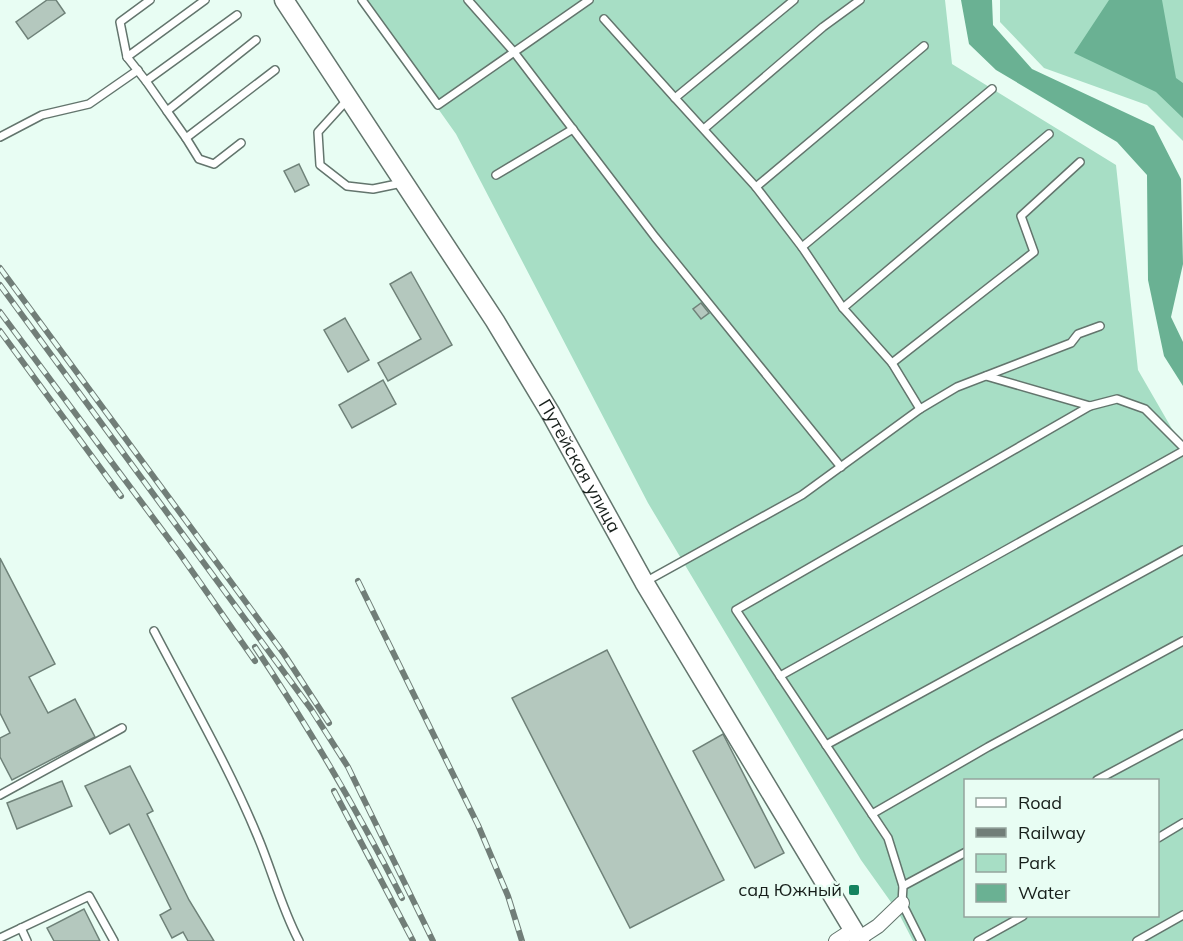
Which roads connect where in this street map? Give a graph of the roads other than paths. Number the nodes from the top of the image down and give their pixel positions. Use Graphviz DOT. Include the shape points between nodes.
graph roads {
  1 [pos="150,0"];
  2 [pos="206,0"];
  3 [pos="284,0"];
  4 [pos="362,0"];
  5 [pos="468,0"];
  6 [pos="589,0"];
  7 [pos="794,0"];
  8 [pos="860,0"];
  9 [pos="237,15"];
  10 [pos="604,19"];
  11 [pos="256,40"];
  12 [pos="924,46"];
  13 [pos="514,52"];
  14 [pos="127,57"];
  15 [pos="138,70"];
  16 [pos="275,70"];
  17 [pos="146,81"];
  18 [pos="992,89"];
  19 [pos="675,98"];
  20 [pos="348,99"];
  21 [pos="167,111"];
  22 [pos="705,128"];
  23 [pos="573,129"];
  24 [pos="1049,134"];
  25 [pos="0,136"];
  26 [pos="186,138"];
  27 [pos="241,143"];
  28 [pos="1080,162"];
  29 [pos="496,175"];
  30 [pos="402,183"];
  31 [pos="756,187"];
  32 [pos="802,247"];
  33 [pos="843,308"];
  34 [pos="1100,326"];
  35 [pos="892,363"];
  36 [pos="986,376"];
  37 [pos="1090,406"];
  38 [pos="920,409"];
  39 [pos="1183,449"];
  40 [pos="841,467"];
  41 [pos="1183,550"];
  42 [pos="644,582"];
  43 [pos="154,631"];
  44 [pos="1183,641"];
  45 [pos="780,676"];
  46 [pos="122,728"];
  47 [pos="1183,734"];
  48 [pos="826,745"];
  49 [pos="1098,779"];
  50 [pos="0,795"];
  51 [pos="872,814"];
  52 [pos="1183,823"];
  53 [pos="1159,837"];
  54 [pos="964,853"];
  55 [pos="903,886"];
  56 [pos="902,903"];
  57 [pos="1183,915"];
  58 [pos="1020,917"];
  59 [pos="21,928"];
  60 [pos="857,937"];
  61 [pos="0,938"];
  62 [pos="27,941"];
  63 [pos="114,941"];
  64 [pos="299,941"];
  65 [pos="836,941"];
  66 [pos="921,941"];
  67 [pos="978,941"];
  68 [pos="1137,941"];
  1 -- 14 [label="lane" via="120,22"];
  2 -- 14 [label="lane"];
  3 -- 20 [label="main road, Путейская улица"];
  4 -- 13 [label="lane" via="438,105"];
  5 -- 13 [label="lane"];
  6 -- 13 [label="lane"];
  7 -- 19 [label="lane"];
  8 -- 22 [label="lane"];
  9 -- 17 [label="lane"];
  10 -- 19 [label="lane"];
  11 -- 21 [label="lane"];
  12 -- 31 [label="lane"];
  13 -- 23 [label="lane"];
  14 -- 15 [label="lane"];
  15 -- 17 [label="lane"];
  15 -- 25 [label="lane" via="89,104 42,115"];
  16 -- 26 [label="lane"];
  17 -- 21 [label="lane"];
  18 -- 32 [label="lane"];
  19 -- 22 [label="lane"];
  20 -- 30 [label="main road, Путейская улица"];
  20 -- 30 [label="lane" via="318,132 320,165 347,186 373,189"];
  21 -- 26 [label="lane"];
  22 -- 31 [label="lane"];
  23 -- 29 [label="lane"];
  23 -- 40 [label="lane"];
  24 -- 33 [label="lane"];
  26 -- 27 [label="lane" via="199,159 214,164"];
  28 -- 35 [label="lane" via="1021,216 1034,252"];
  30 -- 42 [label="main road, Путейская улица" via="529,377"];
  31 -- 32 [label="lane"];
  32 -- 33 [label="lane"];
  33 -- 35 [label="lane"];
  34 -- 36 [label="lane" via="1078,334 1071,343"];
  35 -- 38 [label="lane"];
  36 -- 37 [label="lane"];
  36 -- 38 [label="lane" via="957,387"];
  37 -- 39 [label="lane" via="1117,399 1145,410"];
  37 -- 45 [label="lane" via="736,610"];
  38 -- 40 [label="lane"];
  39 -- 45 [label="lane"];
  40 -- 42 [label="lane" via="802,495"];
  41 -- 48 [label="lane"];
  42 -- 60 [label="main road, Путейская улица"];
  43 -- 64 [label="lane" via="252,825 282,909"];
  44 -- 51 [label="lane"];
  45 -- 48 [label="lane"];
  46 -- 50 [label="lane"];
  47 -- 49 [label="lane"];
  48 -- 51 [label="lane"];
  51 -- 55 [label="lane" via="888,838"];
  52 -- 53 [label="lane"];
  54 -- 55 [label="lane"];
  55 -- 56 [label="lane"];
  56 -- 60 [label="street" via="878,926"];
  56 -- 66 [label="lane"];
  57 -- 68 [label="lane"];
  58 -- 67 [label="lane"];
  59 -- 61 [label="lane"];
  59 -- 62 [label="lane"];
  59 -- 63 [label="lane" via="89,896"];
  60 -- 65 [label="street"];
}
